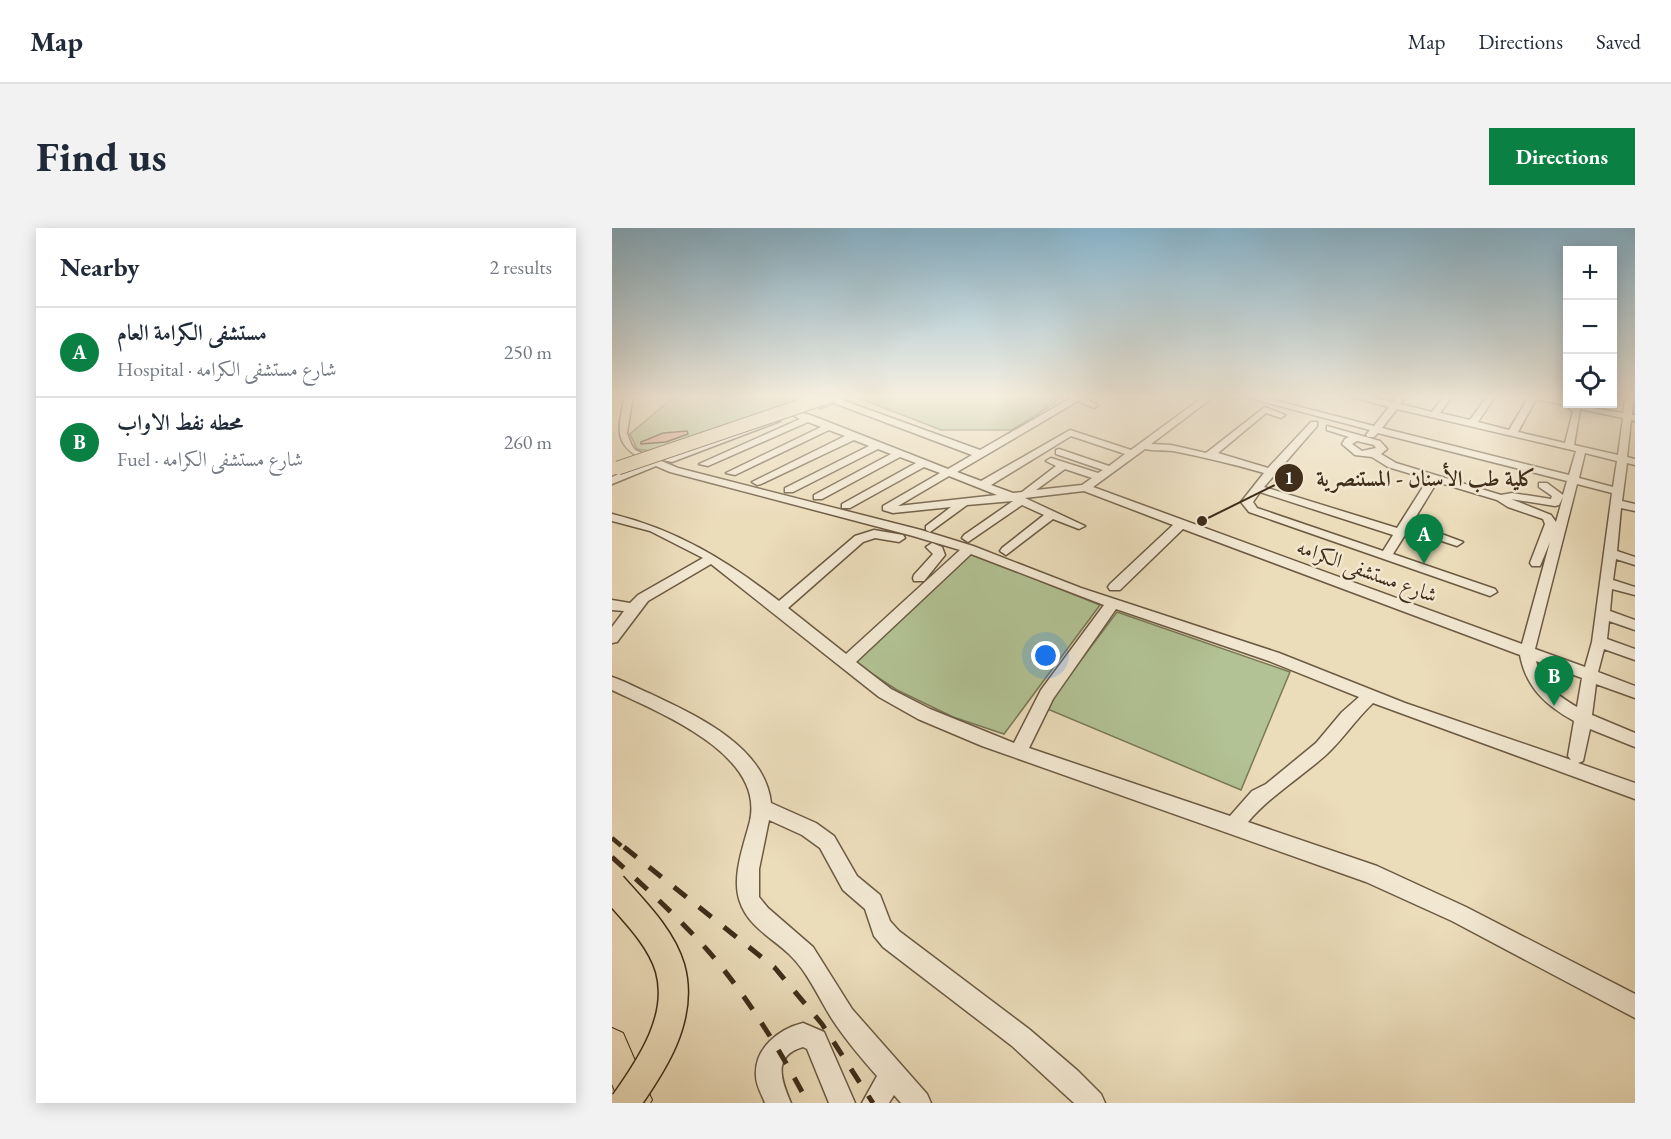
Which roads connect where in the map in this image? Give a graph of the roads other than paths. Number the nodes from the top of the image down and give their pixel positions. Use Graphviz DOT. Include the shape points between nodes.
graph roads {
  1 [pos="623,436"];
  2 [pos="717,436"];
  3 [pos="726,436"];
  4 [pos="730,436"];
  5 [pos="769,436"];
  6 [pos="810,436"];
  7 [pos="854,436"];
  8 [pos="933,436"];
  9 [pos="1010,436"];
  10 [pos="1066,436"];
  11 [pos="1079,436"];
  12 [pos="1155,436"];
  13 [pos="1233,436"];
  14 [pos="1304,436"];
  15 [pos="1333,436"];
  16 [pos="1349,436"];
  17 [pos="1368,436"];
  18 [pos="1406,436"];
  19 [pos="1520,436"];
  20 [pos="1576,436"];
  21 [pos="1627,436"];
  22 [pos="1365,439"];
  23 [pos="1059,440"];
  24 [pos="1348,441"];
  25 [pos="878,445"];
  26 [pos="1148,447"];
  27 [pos="1575,448"];
  28 [pos="1378,450"];
  29 [pos="1059,452"];
  30 [pos="1131,453"];
  31 [pos="1451,453"];
  32 [pos="899,454"];
  33 [pos="980,454"];
  34 [pos="1210,455"];
  35 [pos="664,458"];
  36 [pos="1621,459"];
  37 [pos="1051,461"];
  38 [pos="1120,461"];
  39 [pos="1635,462"];
  40 [pos="704,464"];
  41 [pos="922,464"];
  42 [pos="1064,465"];
  43 [pos="1110,469"];
  44 [pos="614,470"];
  45 [pos="1270,472"];
  46 [pos="731,473"];
  47 [pos="946,473"];
  48 [pos="1099,477"];
  49 [pos="1434,478"];
  50 [pos="1575,479"];
  51 [pos="612,481"];
  52 [pos="757,482"];
  53 [pos="1543,485"];
  54 [pos="981,486"];
  55 [pos="1085,488"];
  56 [pos="1257,488"];
  57 [pos="789,490"];
  58 [pos="818,497"];
  59 [pos="1618,497"];
  60 [pos="1020,498"];
  61 [pos="1501,498"];
  62 [pos="963,503"];
  63 [pos="846,506"];
  64 [pos="1635,508"];
  65 [pos="1052,514"];
  66 [pos="612,517"];
  67 [pos="1182,523"];
  68 [pos="1079,526"];
  69 [pos="930,528"];
  70 [pos="1402,529"];
  71 [pos="1457,542"];
  72 [pos="968,544"];
  73 [pos="932,547"];
  74 [pos="947,551"];
  75 [pos="1006,551"];
  76 [pos="1612,554"];
  77 [pos="1386,555"];
  78 [pos="712,558"];
  79 [pos="1635,561"];
  80 [pos="1536,563"];
  81 [pos="919,578"];
  82 [pos="1608,583"];
  83 [pos="1635,591"];
  84 [pos="1490,592"];
  85 [pos="1114,595"];
  86 [pos="612,605"];
  87 [pos="633,608"];
  88 [pos="779,608"];
  89 [pos="1603,614"];
  90 [pos="1635,625"];
  91 [pos="612,638"];
  92 [pos="1599,642"];
  93 [pos="1527,651"];
  94 [pos="1635,655"];
  95 [pos="847,663"];
  96 [pos="1590,675"];
  97 [pos="612,683"];
  98 [pos="1635,692"];
  99 [pos="1371,696"];
  100 [pos="1583,718"];
  101 [pos="1635,740"];
  102 [pos="1019,751"];
  103 [pos="1577,756"];
  104 [pos="1635,791"];
  105 [pos="761,808"];
  106 [pos="1233,826"];
  107 [pos="612,886"];
  108 [pos="612,910"];
  109 [pos="663,954"];
  110 [pos="1635,1006"];
  111 [pos="612,1044"];
  112 [pos="892,1075"];
  113 [pos="625,1103"];
  114 [pos="636,1103"];
  115 [pos="778,1103"];
  116 [pos="842,1103"];
  117 [pos="875,1103"];
  118 [pos="918,1103"];
  119 [pos="1092,1103"];
  1 -- 35 [label="street" via="632,452"];
  2 -- 44 [label="main road, bridge"];
  3 -- 35 [label="main road, bridge"];
  4 -- 35 [label="street"];
  5 -- 40 [label="street"];
  6 -- 46 [label="street"];
  7 -- 25 [label="street"];
  7 -- 52 [label="street"];
  8 -- 33 [label="street"];
  9 -- 33 [label="street"];
  10 -- 23 [label="street"];
  11 -- 30 [label="street"];
  12 -- 30 [label="street"];
  13 -- 34 [label="street"];
  14 -- 45 [label="street"];
  15 -- 24 [label="street"];
  16 -- 22 [label="street"];
  17 -- 22 [label="street"];
  18 -- 50 [label="street"];
  19 -- 27 [label="street"];
  20 -- 27 [label="street"];
  21 -- 36 [label="street"];
  22 -- 24 [label="street"];
  22 -- 28 [label="street"];
  23 -- 38 [label="street"];
  23 -- 54 [label="street"];
  24 -- 28 [label="street" via="1353,451"];
  25 -- 32 [label="street"];
  25 -- 57 [label="street"];
  26 -- 34 [label="street"];
  27 -- 36 [label="street"];
  27 -- 50 [label="street"];
  28 -- 31 [label="street" via="1406,442"];
  28 -- 49 [label="street" via="1392,465"];
  29 -- 43 [label="street"];
  30 -- 38 [label="street"];
  32 -- 41 [label="street"];
  32 -- 58 [label="street"];
  33 -- 47 [label="street"];
  34 -- 45 [label="street"];
  35 -- 44 [label="main road, bridge"];
  35 -- 51 [label="street"];
  35 -- 72 [label="street" via="674,470"];
  36 -- 39 [label="street"];
  36 -- 59 [label="street"];
  37 -- 42 [label="street"];
  38 -- 43 [label="street"];
  41 -- 47 [label="street"];
  41 -- 63 [label="street"];
  42 -- 48 [label="street"];
  42 -- 60 [label="street"];
  43 -- 48 [label="street"];
  45 -- 56 [label="street"];
  47 -- 54 [label="street"];
  47 -- 62 [label="street" via="887,509"];
  48 -- 55 [label="street"];
  49 -- 61 [label="street"];
  49 -- 70 [label="street"];
  50 -- 59 [label="street"];
  50 -- 93 [label="street"];
  53 -- 61 [label="street" via="1558,495 1555,503 1523,497"];
  54 -- 60 [label="street"];
  55 -- 60 [label="street"];
  55 -- 67 [label="street, شارع مستشفى الكرامه"];
  56 -- 70 [label="street"];
  56 -- 77 [label="street" via="1247,502 1253,510"];
  59 -- 64 [label="street"];
  59 -- 76 [label="street"];
  60 -- 62 [label="street"];
  60 -- 65 [label="street"];
  60 -- 72 [label="street"];
  61 -- 80 [label="street" via="1549,519 1551,524"];
  62 -- 69 [label="street"];
  65 -- 68 [label="street"];
  65 -- 75 [label="street"];
  66 -- 78 [label="street" via="654,529"];
  67 -- 85 [label="street"];
  67 -- 93 [label="street, شارع مستشفى الكرامه"];
  70 -- 71 [label="street"];
  70 -- 77 [label="street"];
  72 -- 85 [label="street" via="1032,575"];
  72 -- 95 [label="street"];
  73 -- 74 [label="street"];
  73 -- 81 [label="street" via="939,555"];
  73 -- 88 [label="street" via="885,534 866,536 854,542"];
  76 -- 79 [label="street"];
  76 -- 82 [label="street"];
  77 -- 84 [label="street"];
  78 -- 87 [label="street" via="657,588"];
  78 -- 88 [label="street"];
  82 -- 83 [label="street"];
  82 -- 89 [label="street"];
  85 -- 99 [label="street"];
  85 -- 102 [label="street" via="1033,720"];
  86 -- 87 [label="street"];
  87 -- 91 [label="street"];
  88 -- 95 [label="street"];
  89 -- 90 [label="street"];
  89 -- 92 [label="street"];
  92 -- 94 [label="street"];
  92 -- 96 [label="street"];
  93 -- 96 [label="street, شارع مستشفى الكرامه"];
  93 -- 100 [label="street" via="1535,681 1547,695"];
  95 -- 102 [label="street" via="885,693 924,714"];
  96 -- 98 [label="street, شارع مستشفى الكرامه"];
  96 -- 100 [label="street"];
  97 -- 105 [label="street" via="711,735 734,754 761,796"];
  99 -- 104 [label="street"];
  99 -- 106 [label="street" via="1322,748 1258,797"];
  100 -- 101 [label="street"];
  100 -- 103 [label="street"];
  102 -- 106 [label="street"];
  105 -- 112 [label="street" via="749,872 749,901 805,955 843,1015"];
  105 -- 119 [label="street" via="809,829 827,842 850,883 873,902 882,928 891,939 993,1015"];
  106 -- 110 [label="street" via="1390,882"];
  107 -- 109 [label="main road, bridge"];
  108 -- 109 [label="main road" via="637,926"];
  109 -- 113 [label="main road, bridge" via="670,968 672,1007 651,1064"];
  111 -- 114 [label="main road"];
  112 -- 117 [label="street"];
  112 -- 118 [label="street"];
  115 -- 116 [label="street" via="770,1084 773,1056 787,1041 803,1035 816,1040"];
}
